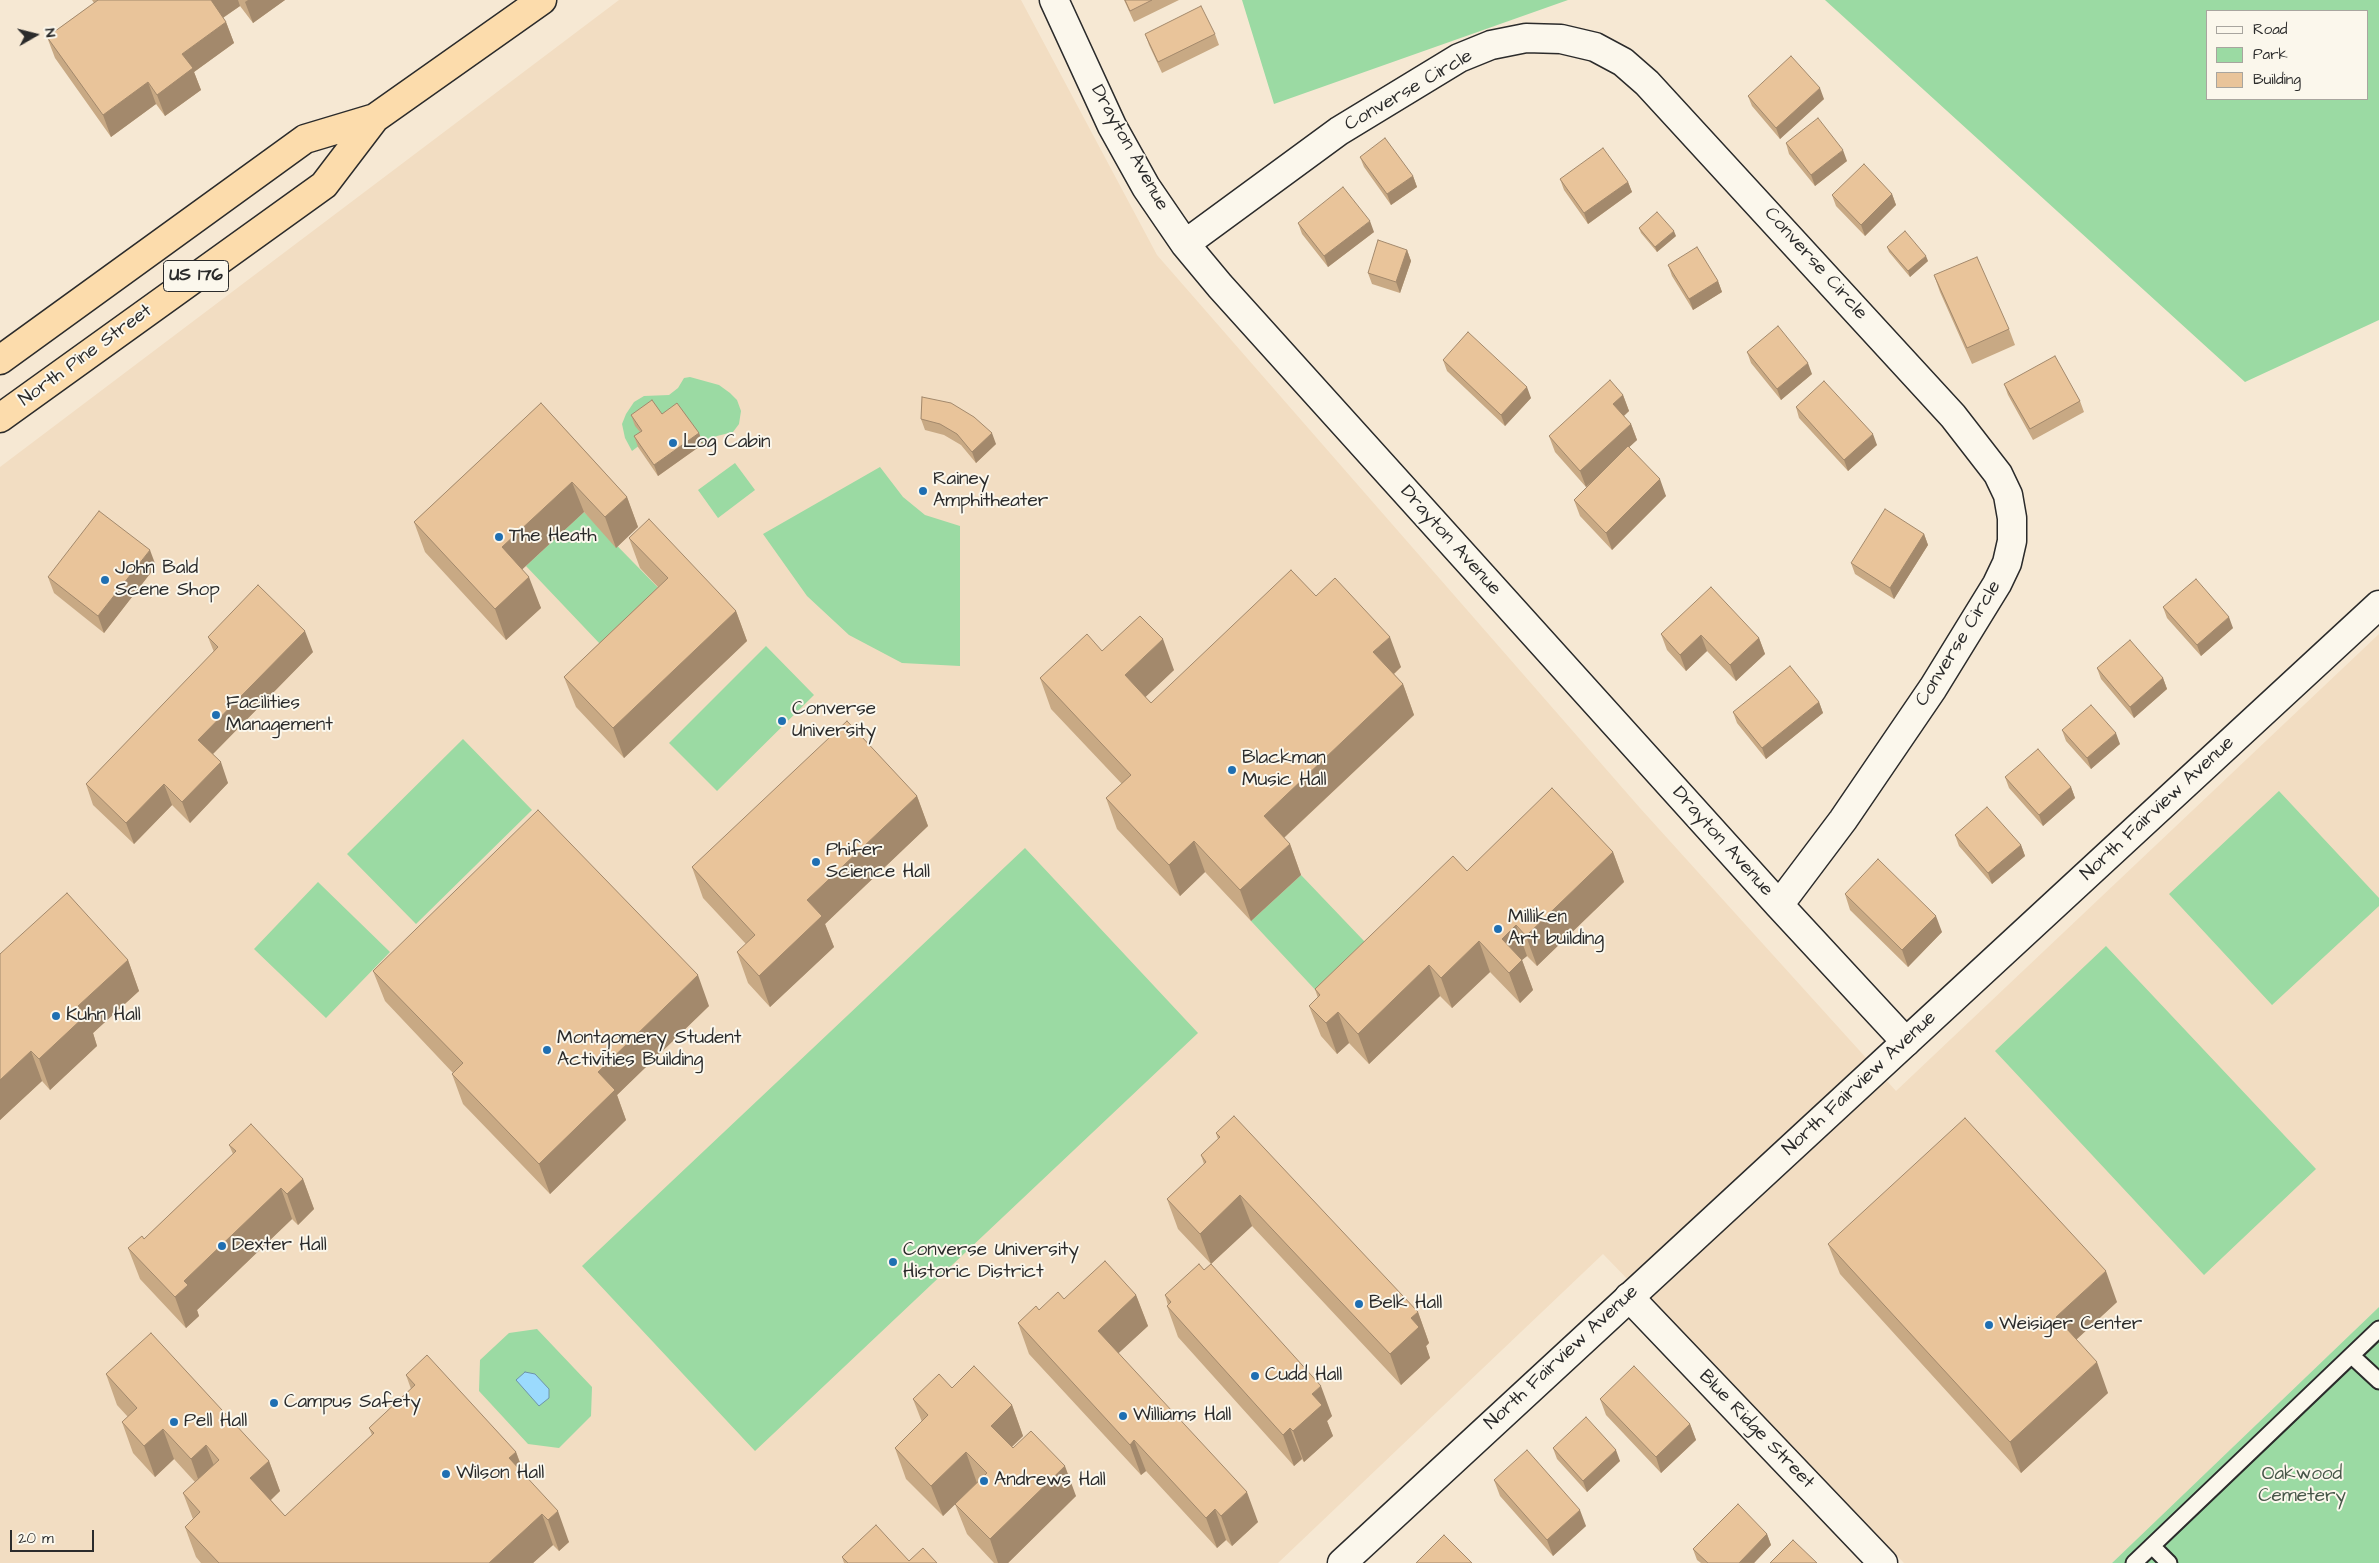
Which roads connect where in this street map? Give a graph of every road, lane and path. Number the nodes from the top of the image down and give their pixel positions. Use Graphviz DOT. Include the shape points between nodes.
graph roads {
  1 [pos="542,0"];
  2 [pos="1054,0"];
  3 [pos="375,118"];
  4 [pos="1185,244"];
  5 [pos="0,360"];
  6 [pos="0,418"];
  7 [pos="2379,605"];
  8 [pos="1779,904"];
  9 [pos="1906,1042"];
  10 [pos="1629,1297"];
  11 [pos="2379,1329"];
  12 [pos="2352,1356"];
  13 [pos="2379,1381"];
  14 [pos="2152,1546"];
  15 [pos="1342,1563"];
  16 [pos="1883,1563"];
  17 [pos="2134,1563"];
  18 [pos="2169,1563"];
  1 -- 3 [label="highway, North Pine Street / US 176"];
  2 -- 4 [label="street, Drayton Avenue" via="1112,126 1146,187"];
  3 -- 5 [label="highway, North Pine Street" via="305,139"];
  3 -- 6 [label="highway, North Pine Street / US 176" via="324,185"];
  4 -- 8 [label="street, Drayton Avenue" via="1226,294"];
  4 -- 8 [label="street, Converse Circle" via="1339,132 1459,58 1491,45 1526,38 1561,39 1595,47 1623,62 1647,83 1947,409 1998,474 2008,495 2012,541 2007,563 1928,696 1843,820"];
  7 -- 9 [label="street, North Fairview Avenue"];
  8 -- 9 [label="street, Drayton Avenue"];
  9 -- 10 [label="street, North Fairview Avenue"];
  10 -- 15 [label="street, North Fairview Avenue"];
  10 -- 16 [label="street, Blue Ridge Street"];
  11 -- 12 [label="lane"];
  12 -- 13 [label="lane"];
  12 -- 14 [label="lane"];
  14 -- 17 [label="lane"];
  14 -- 18 [label="lane"];
}
